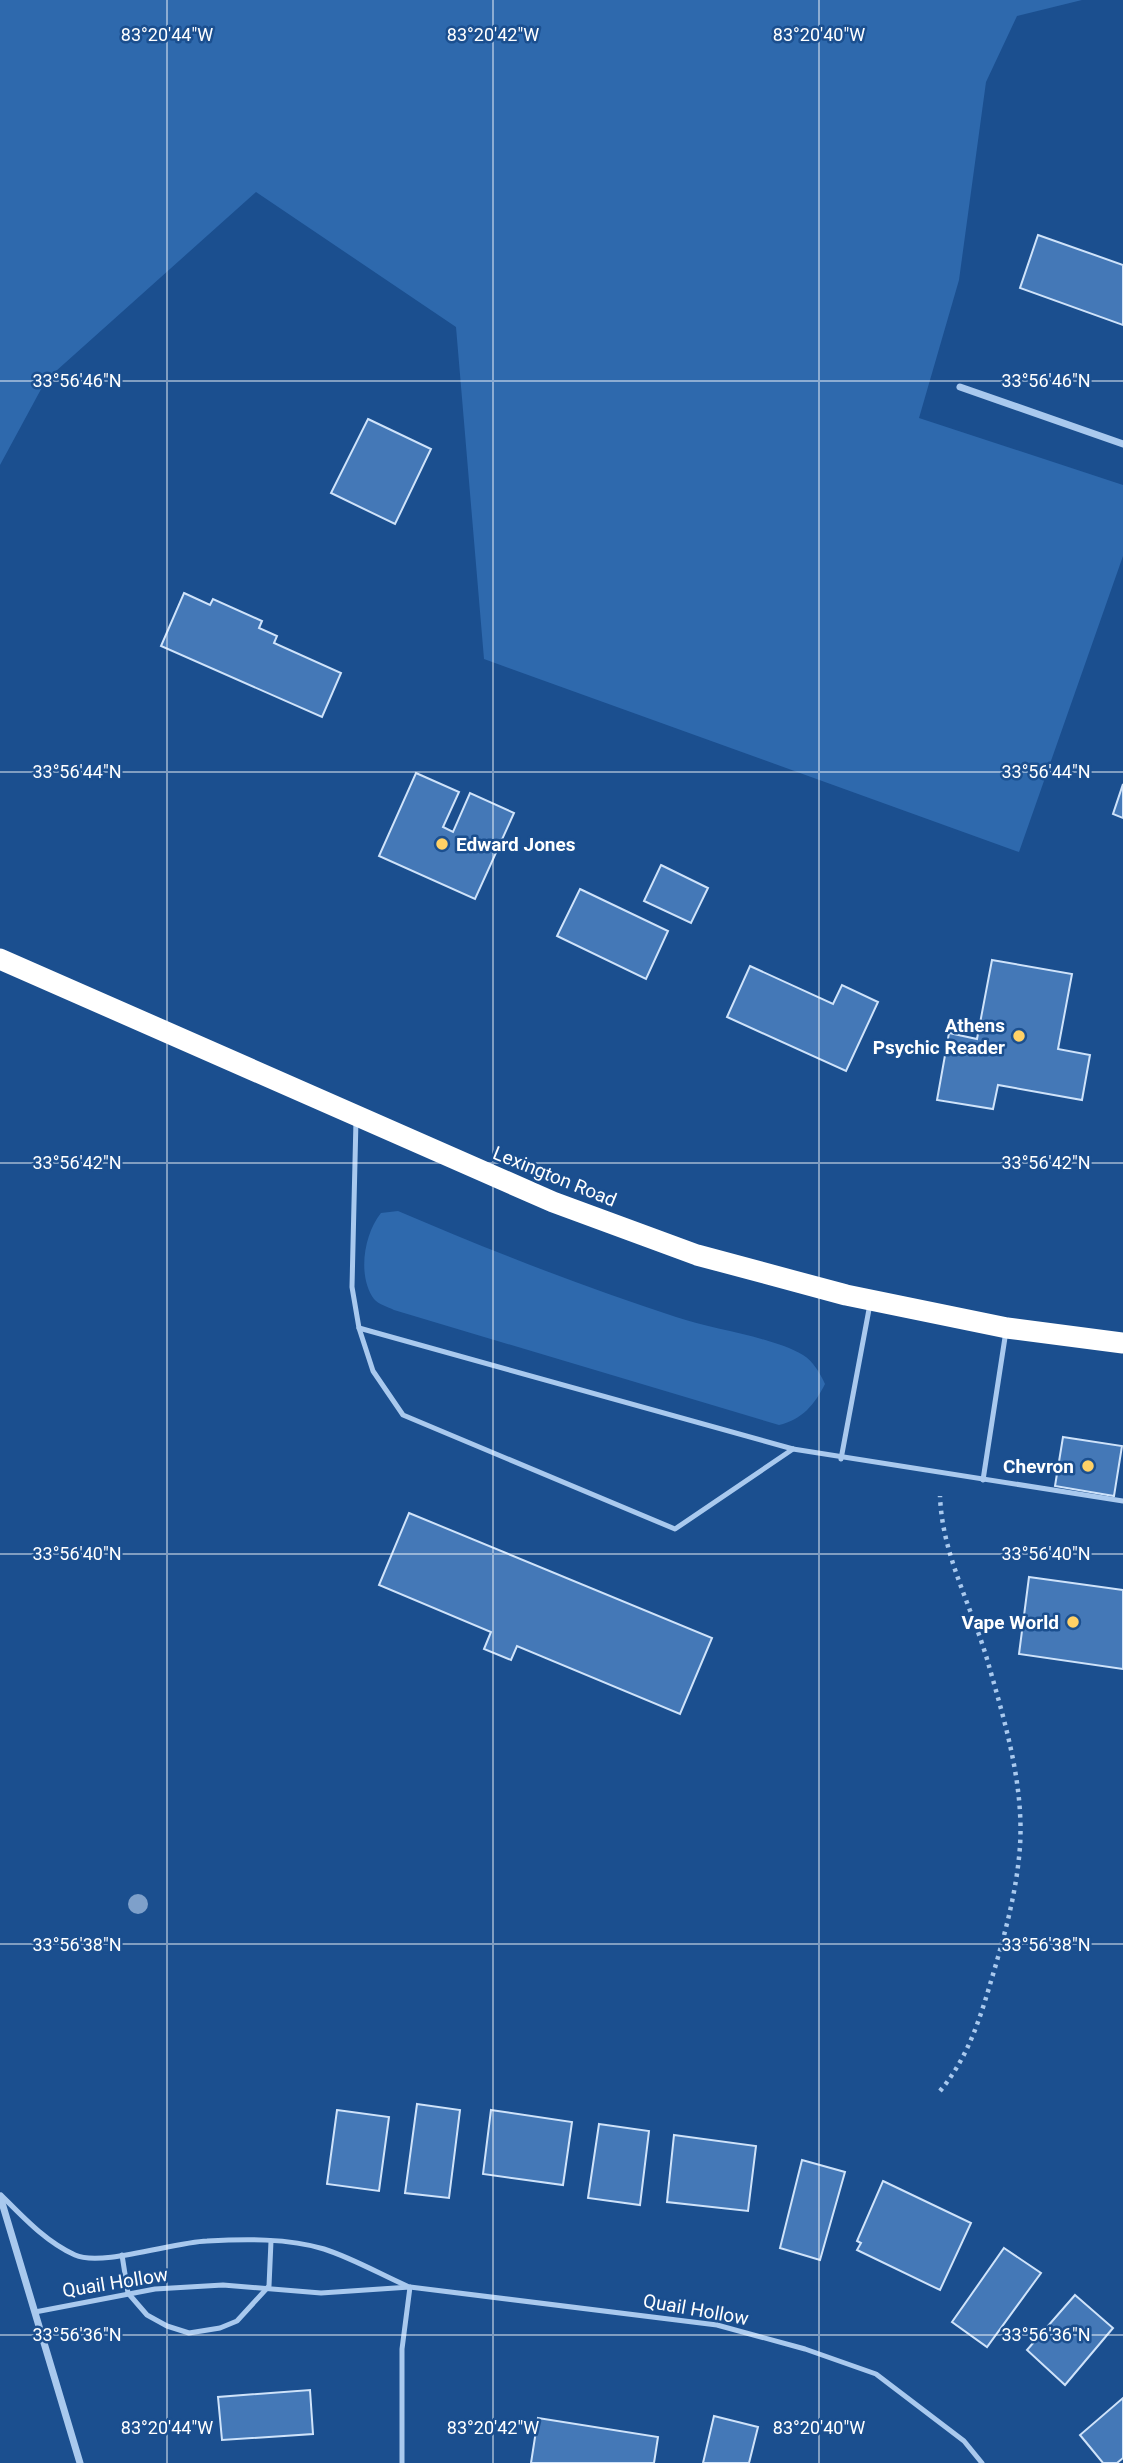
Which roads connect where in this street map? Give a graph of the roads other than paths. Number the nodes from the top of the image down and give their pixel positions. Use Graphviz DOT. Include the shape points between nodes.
graph roads {
  1 [pos="960,387"];
  2 [pos="1123,444"];
  3 [pos="0,959"];
  4 [pos="356,1117"];
  5 [pos="871,1300"];
  6 [pos="359,1328"];
  7 [pos="1007,1328"];
  8 [pos="1123,1343"];
  9 [pos="793,1449"];
  10 [pos="841,1459"];
  11 [pos="983,1480"];
  12 [pos="1123,1501"];
  13 [pos="0,2195"];
  14 [pos="271,2241"];
  15 [pos="122,2255"];
  16 [pos="269,2286"];
  17 [pos="410,2287"];
  18 [pos="128,2292"];
  19 [pos="35,2312"];
  20 [pos="80,2463"];
  21 [pos="402,2463"];
  22 [pos="982,2463"];
  1 -- 2 [label="street"];
  3 -- 4 [label="highway, Lexington Road"];
  4 -- 5 [label="highway, Lexington Road" via="553,1202 696,1255"];
  4 -- 6 [label="lane" via="352,1287"];
  5 -- 7 [label="highway, Lexington Road"];
  5 -- 10 [label="lane"];
  6 -- 9 [label="lane"];
  6 -- 9 [label="lane" via="373,1371 403,1415 675,1529"];
  7 -- 8 [label="highway, Lexington Road"];
  7 -- 11 [label="lane"];
  9 -- 10 [label="lane"];
  10 -- 11 [label="lane"];
  11 -- 12 [label="lane"];
  13 -- 15 [label="lane, Quail Hollow" via="39,2231 76,2256"];
  13 -- 19 [label="street"];
  14 -- 15 [label="lane, Quail Hollow" via="174,2243"];
  14 -- 16 [label="lane"];
  14 -- 17 [label="lane, Quail Hollow" via="323,2249"];
  15 -- 18 [label="lane"];
  16 -- 17 [label="lane, Quail Hollow" via="321,2292"];
  16 -- 18 [label="lane, Quail Hollow"];
  16 -- 18 [label="lane" via="237,2321 189,2333 147,2315"];
  17 -- 21 [label="lane" via="402,2349"];
  17 -- 22 [label="lane, Quail Hollow" via="717,2325 805,2349 876,2374 964,2441"];
  18 -- 19 [label="lane, Quail Hollow"];
  19 -- 20 [label="street"];
}
